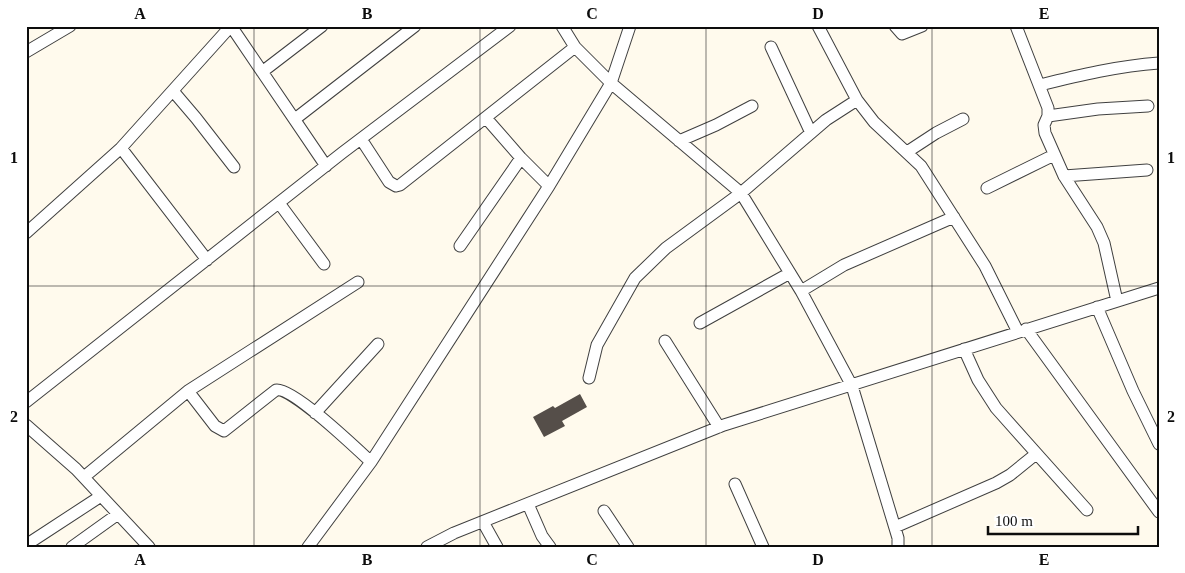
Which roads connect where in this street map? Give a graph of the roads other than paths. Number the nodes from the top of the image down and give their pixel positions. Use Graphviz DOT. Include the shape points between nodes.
graph roads {
  1 [pos="70,26"];
  2 [pos="231,26"];
  3 [pos="322,26"];
  4 [pos="415,26"];
  5 [pos="510,26"];
  6 [pos="562,26"];
  7 [pos="630,26"];
  8 [pos="895,26"];
  9 [pos="922,26"];
  10 [pos="1016,26"];
  11 [pos="822,28"];
  12 [pos="575,47"];
  13 [pos="771,47"];
  14 [pos="26,52"];
  15 [pos="1159,63"];
  16 [pos="262,72"];
  17 [pos="610,83"];
  18 [pos="1040,85"];
  19 [pos="173,91"];
  20 [pos="857,100"];
  21 [pos="752,106"];
  22 [pos="1148,106"];
  23 [pos="1048,116"];
  24 [pos="486,118"];
  25 [pos="295,119"];
  26 [pos="963,119"];
  27 [pos="811,133"];
  28 [pos="361,139"];
  29 [pos="679,141"];
  30 [pos="121,148"];
  31 [pos="907,152"];
  32 [pos="1054,155"];
  33 [pos="520,158"];
  34 [pos="326,166"];
  35 [pos="234,167"];
  36 [pos="1147,170"];
  37 [pos="1064,176"];
  38 [pos="549,186"];
  39 [pos="987,188"];
  40 [pos="741,193"];
  41 [pos="279,203"];
  42 [pos="954,217"];
  43 [pos="26,233"];
  44 [pos="460,246"];
  45 [pos="207,260"];
  46 [pos="324,264"];
  47 [pos="790,272"];
  48 [pos="358,282"];
  49 [pos="1159,288"];
  50 [pos="801,291"];
  51 [pos="1117,301"];
  52 [pos="1097,307"];
  53 [pos="700,323"];
  54 [pos="1022,331"];
  55 [pos="665,341"];
  56 [pos="378,344"];
  57 [pos="964,349"];
  58 [pos="589,378"];
  59 [pos="852,386"];
  60 [pos="188,391"];
  61 [pos="26,402"];
  62 [pos="316,413"];
  63 [pos="26,425"];
  64 [pos="719,427"];
  65 [pos="1159,444"];
  66 [pos="1036,454"];
  67 [pos="372,462"];
  68 [pos="84,477"];
  69 [pos="735,484"];
  70 [pos="101,496"];
  71 [pos="528,504"];
  72 [pos="1087,510"];
  73 [pos="604,511"];
  74 [pos="1159,512"];
  75 [pos="118,514"];
  76 [pos="483,522"];
  77 [pos="895,527"];
  78 [pos="26,545"];
  79 [pos="898,546"];
  80 [pos="72,547"];
  81 [pos="149,547"];
  82 [pos="308,547"];
  83 [pos="426,547"];
  84 [pos="497,547"];
  85 [pos="550,547"];
  86 [pos="628,547"];
  87 [pos="763,547"];
  1 -- 14 [label="street"];
  2 -- 16 [label="street"];
  2 -- 19 [label="street"];
  3 -- 16 [label="street"];
  4 -- 25 [label="street"];
  5 -- 28 [label="street"];
  6 -- 12 [label="street"];
  7 -- 17 [label="street"];
  8 -- 9 [label="street" via="902,34"];
  10 -- 18 [label="street"];
  11 -- 20 [label="street"];
  12 -- 17 [label="street"];
  12 -- 24 [label="street"];
  13 -- 27 [label="street"];
  15 -- 18 [label="street" via="1095,71"];
  16 -- 25 [label="street"];
  17 -- 29 [label="street"];
  17 -- 38 [label="street"];
  18 -- 23 [label="street"];
  19 -- 30 [label="street"];
  19 -- 35 [label="street"];
  20 -- 27 [label="street"];
  20 -- 31 [label="street" via="874,122"];
  21 -- 29 [label="street"];
  22 -- 23 [label="street"];
  23 -- 32 [label="street" via="1045,133"];
  24 -- 28 [label="street" via="396,186 388,182"];
  24 -- 33 [label="street"];
  25 -- 34 [label="street"];
  26 -- 31 [label="street"];
  27 -- 40 [label="street"];
  28 -- 34 [label="street"];
  29 -- 40 [label="street"];
  30 -- 43 [label="street"];
  30 -- 45 [label="street"];
  31 -- 42 [label="street" via="921,166"];
  32 -- 37 [label="street"];
  32 -- 39 [label="street"];
  33 -- 38 [label="street"];
  33 -- 44 [label="street"];
  34 -- 41 [label="street"];
  36 -- 37 [label="street"];
  37 -- 51 [label="street" via="1104,243"];
  38 -- 67 [label="street"];
  40 -- 47 [label="street"];
  40 -- 58 [label="street" via="666,248 635,278 597,345"];
  41 -- 45 [label="street"];
  41 -- 46 [label="street"];
  42 -- 50 [label="street" via="844,265"];
  42 -- 54 [label="street"];
  45 -- 61 [label="street"];
  47 -- 50 [label="street"];
  47 -- 53 [label="street"];
  48 -- 60 [label="street"];
  49 -- 51 [label="street"];
  50 -- 59 [label="street"];
  51 -- 52 [label="street"];
  52 -- 54 [label="street"];
  52 -- 65 [label="street"];
  54 -- 57 [label="street"];
  54 -- 74 [label="street"];
  55 -- 64 [label="street"];
  56 -- 62 [label="street"];
  57 -- 59 [label="street"];
  57 -- 66 [label="street" via="996,408"];
  59 -- 64 [label="street"];
  59 -- 77 [label="street"];
  60 -- 62 [label="street" via="210,420 224,431 280,389"];
  60 -- 68 [label="street"];
  62 -- 67 [label="street"];
  63 -- 68 [label="street"];
  64 -- 71 [label="street"];
  66 -- 72 [label="street"];
  66 -- 77 [label="street" via="996,483"];
  67 -- 82 [label="street"];
  68 -- 70 [label="street"];
  69 -- 87 [label="street"];
  70 -- 75 [label="street"];
  70 -- 78 [label="street"];
  71 -- 76 [label="street"];
  71 -- 85 [label="street"];
  73 -- 86 [label="street"];
  75 -- 80 [label="street"];
  75 -- 81 [label="street"];
  76 -- 83 [label="street"];
  76 -- 84 [label="street"];
  77 -- 79 [label="street"];
}
